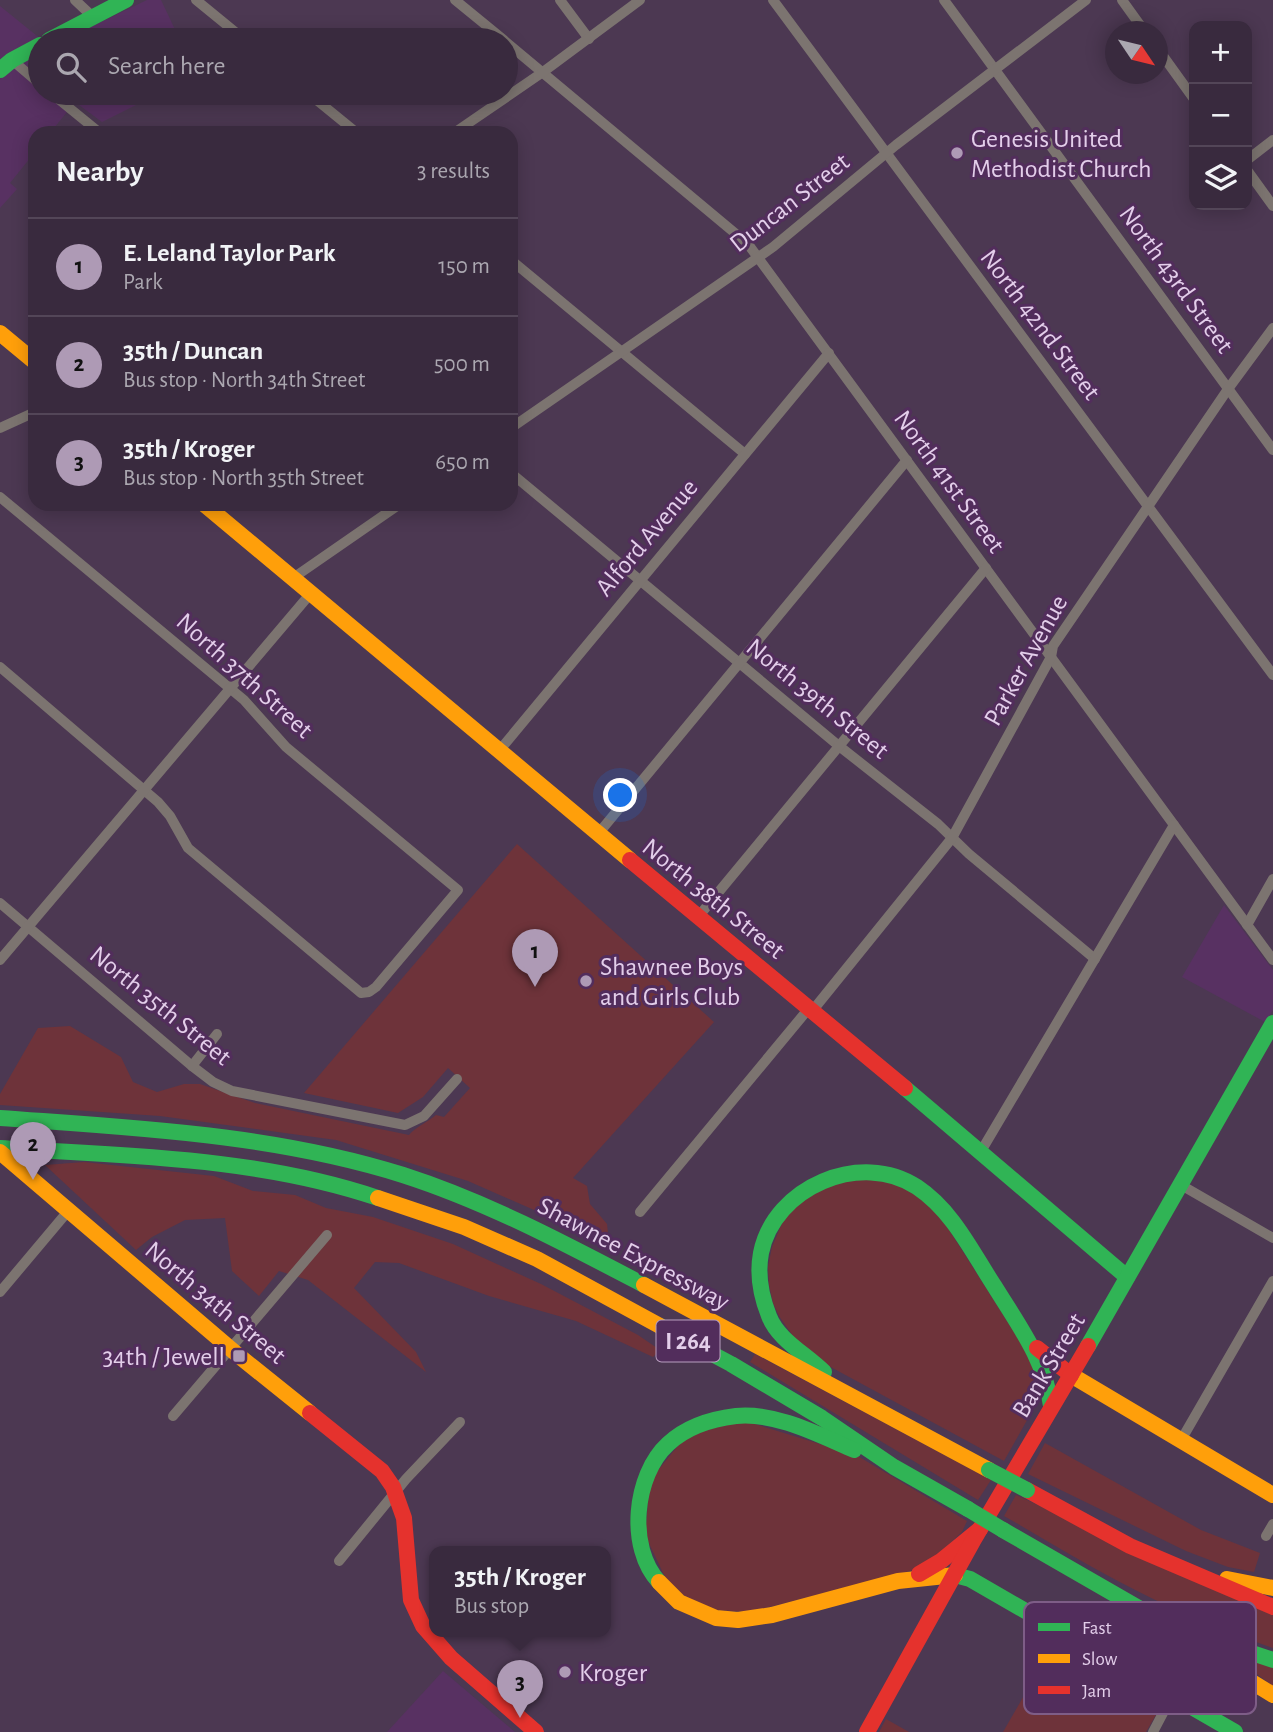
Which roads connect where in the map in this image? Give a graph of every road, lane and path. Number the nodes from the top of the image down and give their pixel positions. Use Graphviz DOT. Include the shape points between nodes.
graph roads {
  1 [pos="75,0"];
  2 [pos="125,0"];
  3 [pos="196,0"];
  4 [pos="456,0"];
  5 [pos="560,0"];
  6 [pos="640,0"];
  7 [pos="773,0"];
  8 [pos="944,0"];
  9 [pos="1086,0"];
  10 [pos="1122,0"];
  11 [pos="93,17"];
  12 [pos="1137,21"];
  13 [pos="72,28"];
  14 [pos="230,28"];
  15 [pos="489,28"];
  16 [pos="589,38"];
  17 [pos="28,52"];
  18 [pos="518,52"];
  19 [pos="1168,63"];
  20 [pos="6,65"];
  21 [pos="994,68"];
  22 [pos="543,72"];
  23 [pos="28,77"];
  24 [pos="518,89"];
  25 [pos="1189,92"];
  26 [pos="66,105"];
  27 [pos="323,105"];
  28 [pos="495,105"];
  29 [pos="91,126"];
  30 [pos="349,126"];
  31 [pos="464,126"];
  32 [pos="1273,140"];
  33 [pos="887,153"];
  34 [pos="1252,156"];
  35 [pos="1252,177"];
  36 [pos="1273,206"];
  37 [pos="758,257"];
  38 [pos="518,266"];
  39 [pos="1273,328"];
  40 [pos="0,333"];
  41 [pos="622,352"];
  42 [pos="829,353"];
  43 [pos="28,356"];
  44 [pos="1228,389"];
  45 [pos="28,415"];
  46 [pos="518,423"];
  47 [pos="0,428"];
  48 [pos="1273,450"];
  49 [pos="745,454"];
  50 [pos="907,460"];
  51 [pos="518,479"];
  52 [pos="0,497"];
  53 [pos="1149,508"];
  54 [pos="212,511"];
  55 [pos="390,511"];
  56 [pos="986,568"];
  57 [pos="293,578"];
  58 [pos="640,580"];
  59 [pos="311,593"];
  60 [pos="1051,657"];
  61 [pos="739,663"];
  62 [pos="0,667"];
  63 [pos="1273,676"];
  64 [pos="230,689"];
  65 [pos="839,746"];
  66 [pos="499,751"];
  67 [pos="144,790"];
  68 [pos="1174,825"];
  69 [pos="598,834"];
  70 [pos="952,838"];
  71 [pos="1273,879"];
  72 [pos="0,903"];
  73 [pos="698,917"];
  74 [pos="1247,925"];
  75 [pos="28,927"];
  76 [pos="1095,959"];
  77 [pos="0,960"];
  78 [pos="1273,960"];
  79 [pos="811,1008"];
  80 [pos="1273,1023"];
  81 [pos="217,1034"];
  82 [pos="192,1066"];
  83 [pos="457,1079"];
  84 [pos="0,1118"];
  85 [pos="0,1150"];
  86 [pos="979,1153"];
  87 [pos="1181,1185"];
  88 [pos="69,1210"];
  89 [pos="640,1212"];
  90 [pos="327,1235"];
  91 [pos="1273,1238"];
  92 [pos="1128,1277"];
  93 [pos="1273,1281"];
  94 [pos="0,1292"];
  95 [pos="1031,1343"];
  96 [pos="231,1348"];
  97 [pos="1071,1375"];
  98 [pos="836,1387"];
  99 [pos="1051,1406"];
  100 [pos="173,1416"];
  101 [pos="460,1422"];
  102 [pos="1180,1441"];
  103 [pos="894,1467"];
  104 [pos="396,1493"];
  105 [pos="1273,1495"];
  106 [pos="1273,1524"];
  107 [pos="980,1529"];
  108 [pos="1266,1536"];
  109 [pos="339,1561"];
  110 [pos="955,1575"];
  111 [pos="1199,1576"];
  112 [pos="911,1578"];
  113 [pos="1273,1588"];
  114 [pos="1128,1602"];
  115 [pos="1273,1607"];
  116 [pos="1024,1610"];
  117 [pos="1256,1654"];
  118 [pos="1273,1660"];
  119 [pos="1162,1714"];
  120 [pos="1204,1714"];
  121 [pos="536,1732"];
  122 [pos="867,1732"];
  123 [pos="1153,1732"];
  124 [pos="1235,1732"];
  1 -- 11 [label="street"];
  2 -- 11 [label="main road"];
  3 -- 14 [label="street"];
  4 -- 15 [label="street, North 41st Street"];
  5 -- 16 [label="street"];
  6 -- 16 [label="street"];
  7 -- 33 [label="street, North 42nd Street"];
  8 -- 21 [label="street, North 43rd Street"];
  9 -- 21 [label="street, Duncan Street"];
  10 -- 12 [label="street"];
  11 -- 13 [label="main road"];
  16 -- 22 [label="street"];
  17 -- 20 [label="main road"];
  18 -- 22 [label="street, North 41st Street"];
  19 -- 25 [label="street"];
  20 -- 23 [label="street"];
  21 -- 33 [label="street, Duncan Street"];
  21 -- 44 [label="street, North 43rd Street"];
  22 -- 24 [label="street"];
  22 -- 37 [label="street, North 41st Street"];
  26 -- 29 [label="street"];
  27 -- 30 [label="street"];
  28 -- 31 [label="street"];
  32 -- 34 [label="street"];
  33 -- 37 [label="street, Duncan Street"];
  33 -- 53 [label="street, North 42nd Street"];
  35 -- 36 [label="street"];
  37 -- 41 [label="street, Duncan Street"];
  37 -- 42 [label="street, North 41st Street"];
  38 -- 41 [label="street"];
  39 -- 44 [label="street, Parker Avenue"];
  40 -- 43 [label="main road"];
  41 -- 46 [label="street, Duncan Street"];
  41 -- 49 [label="street"];
  42 -- 49 [label="street, Alford Avenue"];
  42 -- 50 [label="street, North 41st Street"];
  44 -- 48 [label="street, North 43rd Street"];
  44 -- 53 [label="street, Parker Avenue"];
  45 -- 47 [label="street"];
  49 -- 58 [label="street, Alford Avenue"];
  50 -- 56 [label="street, North 41st Street"];
  50 -- 61 [label="street"];
  51 -- 58 [label="street, North 39th Street"];
  52 -- 64 [label="street, North 37th Street"];
  53 -- 60 [label="street, Parker Avenue" via="1053,646"];
  53 -- 63 [label="street, North 42nd Street"];
  54 -- 57 [label="main road, North 38th Street"];
  55 -- 57 [label="street"];
  56 -- 60 [label="street, North 41st Street"];
  56 -- 65 [label="street"];
  57 -- 59 [label="main road, North 38th Street"];
  58 -- 61 [label="street, North 39th Street"];
  58 -- 66 [label="street, Alford Avenue"];
  59 -- 64 [label="street"];
  59 -- 66 [label="main road, North 38th Street"];
  60 -- 68 [label="street, North 41st Street"];
  60 -- 70 [label="street, Parker Avenue"];
  61 -- 65 [label="street, North 39th Street"];
  61 -- 69 [label="street"];
  62 -- 67 [label="street"];
  64 -- 67 [label="street"];
  64 -- 67 [label="street, North 37th Street" via="286,747 458,890 376,987 364,994 188,848 170,816"];
  65 -- 70 [label="street, North 39th Street"];
  65 -- 73 [label="street"];
  66 -- 69 [label="main road, North 38th Street"];
  67 -- 75 [label="street"];
  68 -- 74 [label="street, North 41st Street"];
  68 -- 76 [label="street"];
  69 -- 73 [label="main road, North 38th Street"];
  70 -- 76 [label="street, North 39th Street"];
  70 -- 79 [label="street, Parker Avenue"];
  71 -- 74 [label="street"];
  72 -- 75 [label="street, North 35th Street"];
  73 -- 79 [label="main road, North 38th Street"];
  74 -- 78 [label="street, North 41st Street"];
  75 -- 77 [label="street"];
  75 -- 82 [label="street, North 35th Street"];
  76 -- 86 [label="street"];
  79 -- 86 [label="main road, North 38th Street"];
  79 -- 89 [label="street, Parker Avenue"];
  80 -- 87 [label="main road, Bank Street"];
  81 -- 82 [label="street"];
  82 -- 83 [label="street, North 35th Street" via="232,1091 397,1125 424,1116"];
  84 -- 98 [label="main road, Shawnee Expressway / I 264" via="241,1139 401,1175 519,1219"];
  85 -- 88 [label="main road, North 34th Street"];
  85 -- 103 [label="main road, Shawnee Expressway / I 264" via="186,1160 260,1169 361,1192 464,1227 537,1259 731,1364"];
  86 -- 92 [label="main road, North 38th Street"];
  87 -- 91 [label="street"];
  87 -- 92 [label="main road, Bank Street"];
  88 -- 94 [label="street"];
  88 -- 96 [label="main road, North 34th Street"];
  90 -- 96 [label="street"];
  92 -- 97 [label="main road, Bank Street"];
  93 -- 102 [label="street"];
  95 -- 97 [label="main road"];
  95 -- 98 [label="main road" via="956,1227 927,1194 884,1173 835,1175 808,1187 780,1212 766,1240 760,1270 765,1305 783,1338 822,1369"];
  95 -- 99 [label="main road" via="1046,1373"];
  96 -- 100 [label="street"];
  96 -- 104 [label="main road, North 34th Street" via="373,1464"];
  97 -- 99 [label="main road, Bank Street"];
  97 -- 102 [label="main road"];
  98 -- 111 [label="main road, Shawnee Expressway / I 264, bridge" via="1130,1546"];
  99 -- 107 [label="main road, Bank Street"];
  101 -- 104 [label="street"];
  102 -- 105 [label="main road"];
  103 -- 112 [label="main road" via="779,1421 737,1416 714,1419 682,1433 655,1459 639,1493 637,1530 648,1566 662,1586 689,1608 717,1618 761,1618"];
  103 -- 114 [label="main road, Shawnee Expressway / I 264, bridge"];
  104 -- 109 [label="street"];
  104 -- 121 [label="main road" via="407,1532 411,1600 429,1637"];
  106 -- 108 [label="street"];
  107 -- 110 [label="main road, Bank Street"];
  107 -- 112 [label="main road"];
  110 -- 112 [label="main road"];
  110 -- 116 [label="main road"];
  110 -- 122 [label="main road, Bank Street"];
  111 -- 113 [label="main road"];
  111 -- 115 [label="main road, Shawnee Expressway"];
  117 -- 118 [label="main road"];
  119 -- 123 [label="street"];
  120 -- 124 [label="main road"];
}
